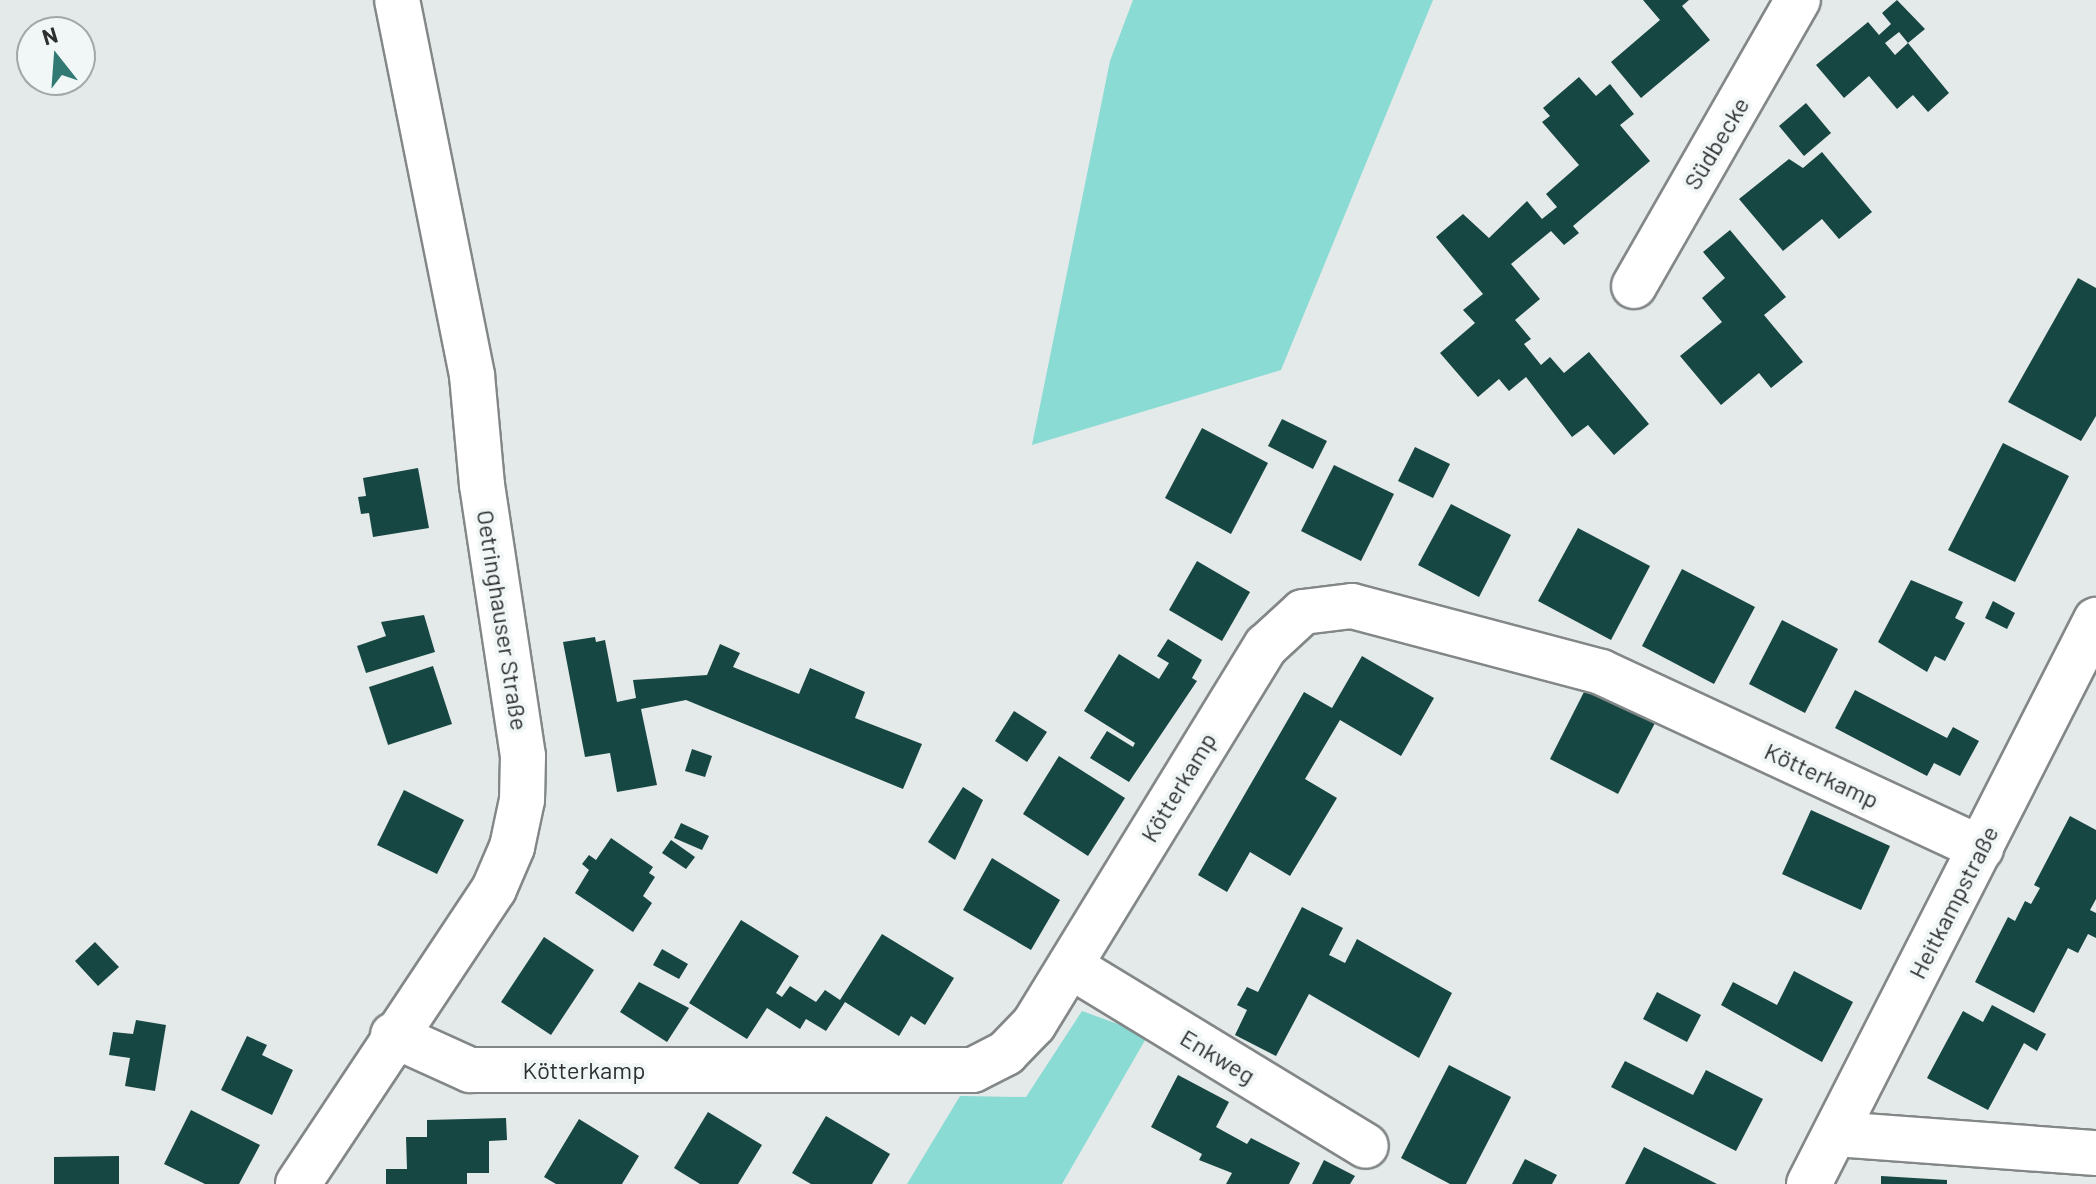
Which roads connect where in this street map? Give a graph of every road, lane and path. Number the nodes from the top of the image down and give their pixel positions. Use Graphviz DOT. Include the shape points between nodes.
graph roads {
  1 [pos="397,0"];
  2 [pos="1798,0"];
  3 [pos="1634,286"];
  4 [pos="2096,620"];
  5 [pos="1981,848"];
  6 [pos="1070,966"];
  7 [pos="393,1035"];
  8 [pos="1836,1134"];
  9 [pos="1366,1146"];
  10 [pos="2096,1153"];
  11 [pos="298,1184"];
  12 [pos="1809,1184"];
  1 -- 7 [label="street, Oetringhauser Straße" via="476,412 482,485 522,741 522,800 512,847 494,889"];
  2 -- 3 [label="street, Südbecke"];
  4 -- 5 [label="street, Heitkampstraße"];
  5 -- 6 [label="street, Kötterkamp" via="1601,672 1352,606 1303,612 1266,646"];
  5 -- 8 [label="street, Heitkampstraße"];
  6 -- 7 [label="street, Kötterkamp" via="1034,1024 1006,1053 973,1070 470,1070"];
  6 -- 9 [label="street, Enkweg"];
  7 -- 11 [label="street, Oetringhauser Straße"];
  8 -- 10 [label="street"];
  8 -- 12 [label="street, Heitkampstraße"];
}
